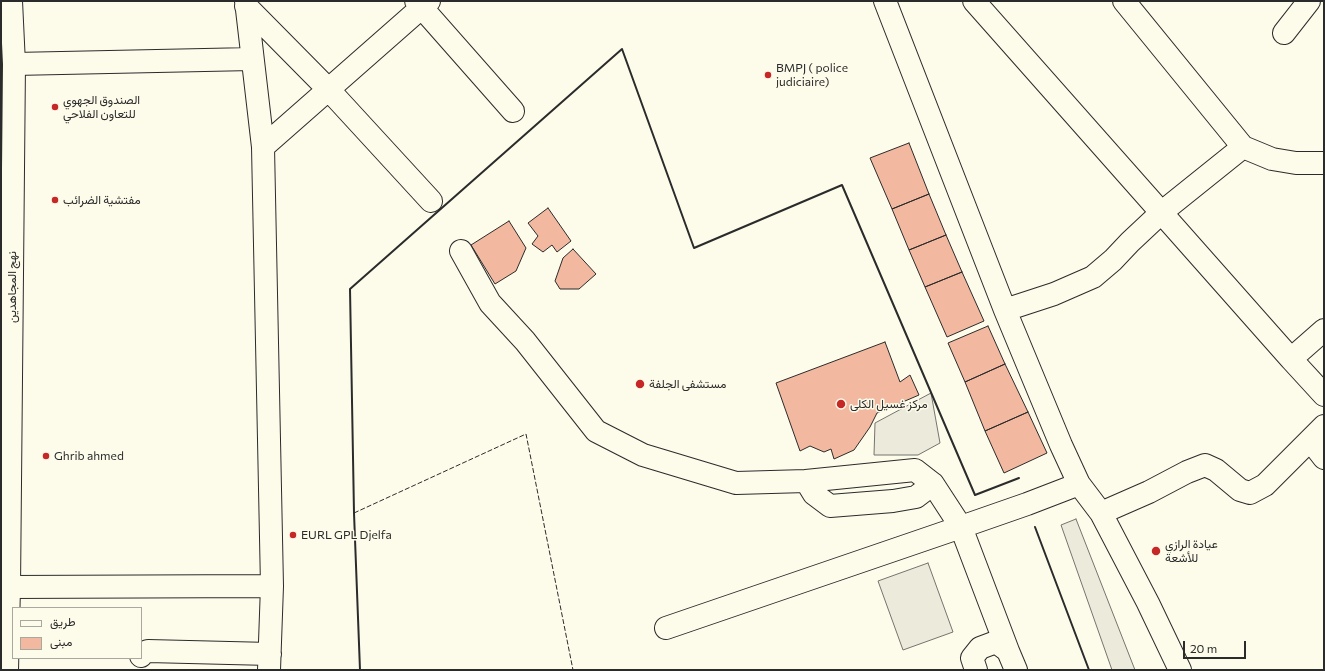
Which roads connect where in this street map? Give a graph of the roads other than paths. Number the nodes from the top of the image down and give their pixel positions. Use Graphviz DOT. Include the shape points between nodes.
graph roads {
  1 [pos="11,1"];
  2 [pos="886,1"];
  3 [pos="974,1"];
  4 [pos="1310,1"];
  5 [pos="246,3"];
  6 [pos="422,3"];
  7 [pos="1132,3"];
  8 [pos="1284,33"];
  9 [pos="252,59"];
  10 [pos="14,64"];
  11 [pos="329,90"];
  12 [pos="513,111"];
  13 [pos="263,147"];
  14 [pos="1243,147"];
  15 [pos="1324,163"];
  16 [pos="432,201"];
  17 [pos="1162,212"];
  18 [pos="461,251"];
  19 [pos="1005,310"];
  20 [pos="1324,330"];
  21 [pos="1291,359"];
  22 [pos="1324,395"];
  23 [pos="1317,433"];
  24 [pos="1324,458"];
  25 [pos="806,480"];
  26 [pos="933,484"];
  27 [pos="1079,484"];
  28 [pos="1101,513"];
  29 [pos="961,527"];
  30 [pos="272,586"];
  31 [pos="9,587"];
  32 [pos="666,628"];
  33 [pos="142,654"];
  34 [pos="140,659"];
  35 [pos="1012,660"];
  36 [pos="270,662"];
  37 [pos="7,670"];
  38 [pos="140,670"];
  39 [pos="976,670"];
  40 [pos="1180,670"];
  1 -- 10 [label="street, نهج المجاهدين"];
  2 -- 19 [label="street"];
  3 -- 17 [label="street"];
  4 -- 8 [label="street"];
  5 -- 9 [label="street"];
  5 -- 11 [label="street"];
  6 -- 11 [label="street"];
  6 -- 12 [label="street"];
  7 -- 14 [label="street"];
  9 -- 10 [label="street"];
  9 -- 13 [label="street"];
  10 -- 31 [label="street, نهج المجاهدين"];
  11 -- 13 [label="street"];
  11 -- 16 [label="street"];
  13 -- 30 [label="street"];
  14 -- 15 [label="street" via="1272,159 1296,163"];
  14 -- 17 [label="street"];
  17 -- 19 [label="street" via="1114,260 1093,277 1054,294"];
  17 -- 21 [label="street"];
  18 -- 25 [label="street" via="490,303 525,341 596,431 643,455 736,483"];
  19 -- 27 [label="street"];
  20 -- 21 [label="street"];
  21 -- 22 [label="street"];
  23 -- 24 [label="street"];
  23 -- 28 [label="street" via="1264,485 1250,493 1240,490 1216,470 1205,465"];
  25 -- 26 [label="street" via="916,470"];
  25 -- 26 [label="street" via="814,494 830,506 916,497"];
  26 -- 29 [label="street"];
  27 -- 28 [label="street"];
  27 -- 29 [label="street"];
  28 -- 40 [label="street"];
  29 -- 32 [label="street"];
  29 -- 35 [label="street"];
  30 -- 31 [label="street"];
  30 -- 36 [label="street"];
  31 -- 37 [label="street, نهج المجاهدين"];
  33 -- 36 [label="street" via="148,651"];
  34 -- 38 [label="street"];
  35 -- 39 [label="street" via="996,642 980,648 972,658"];
}
